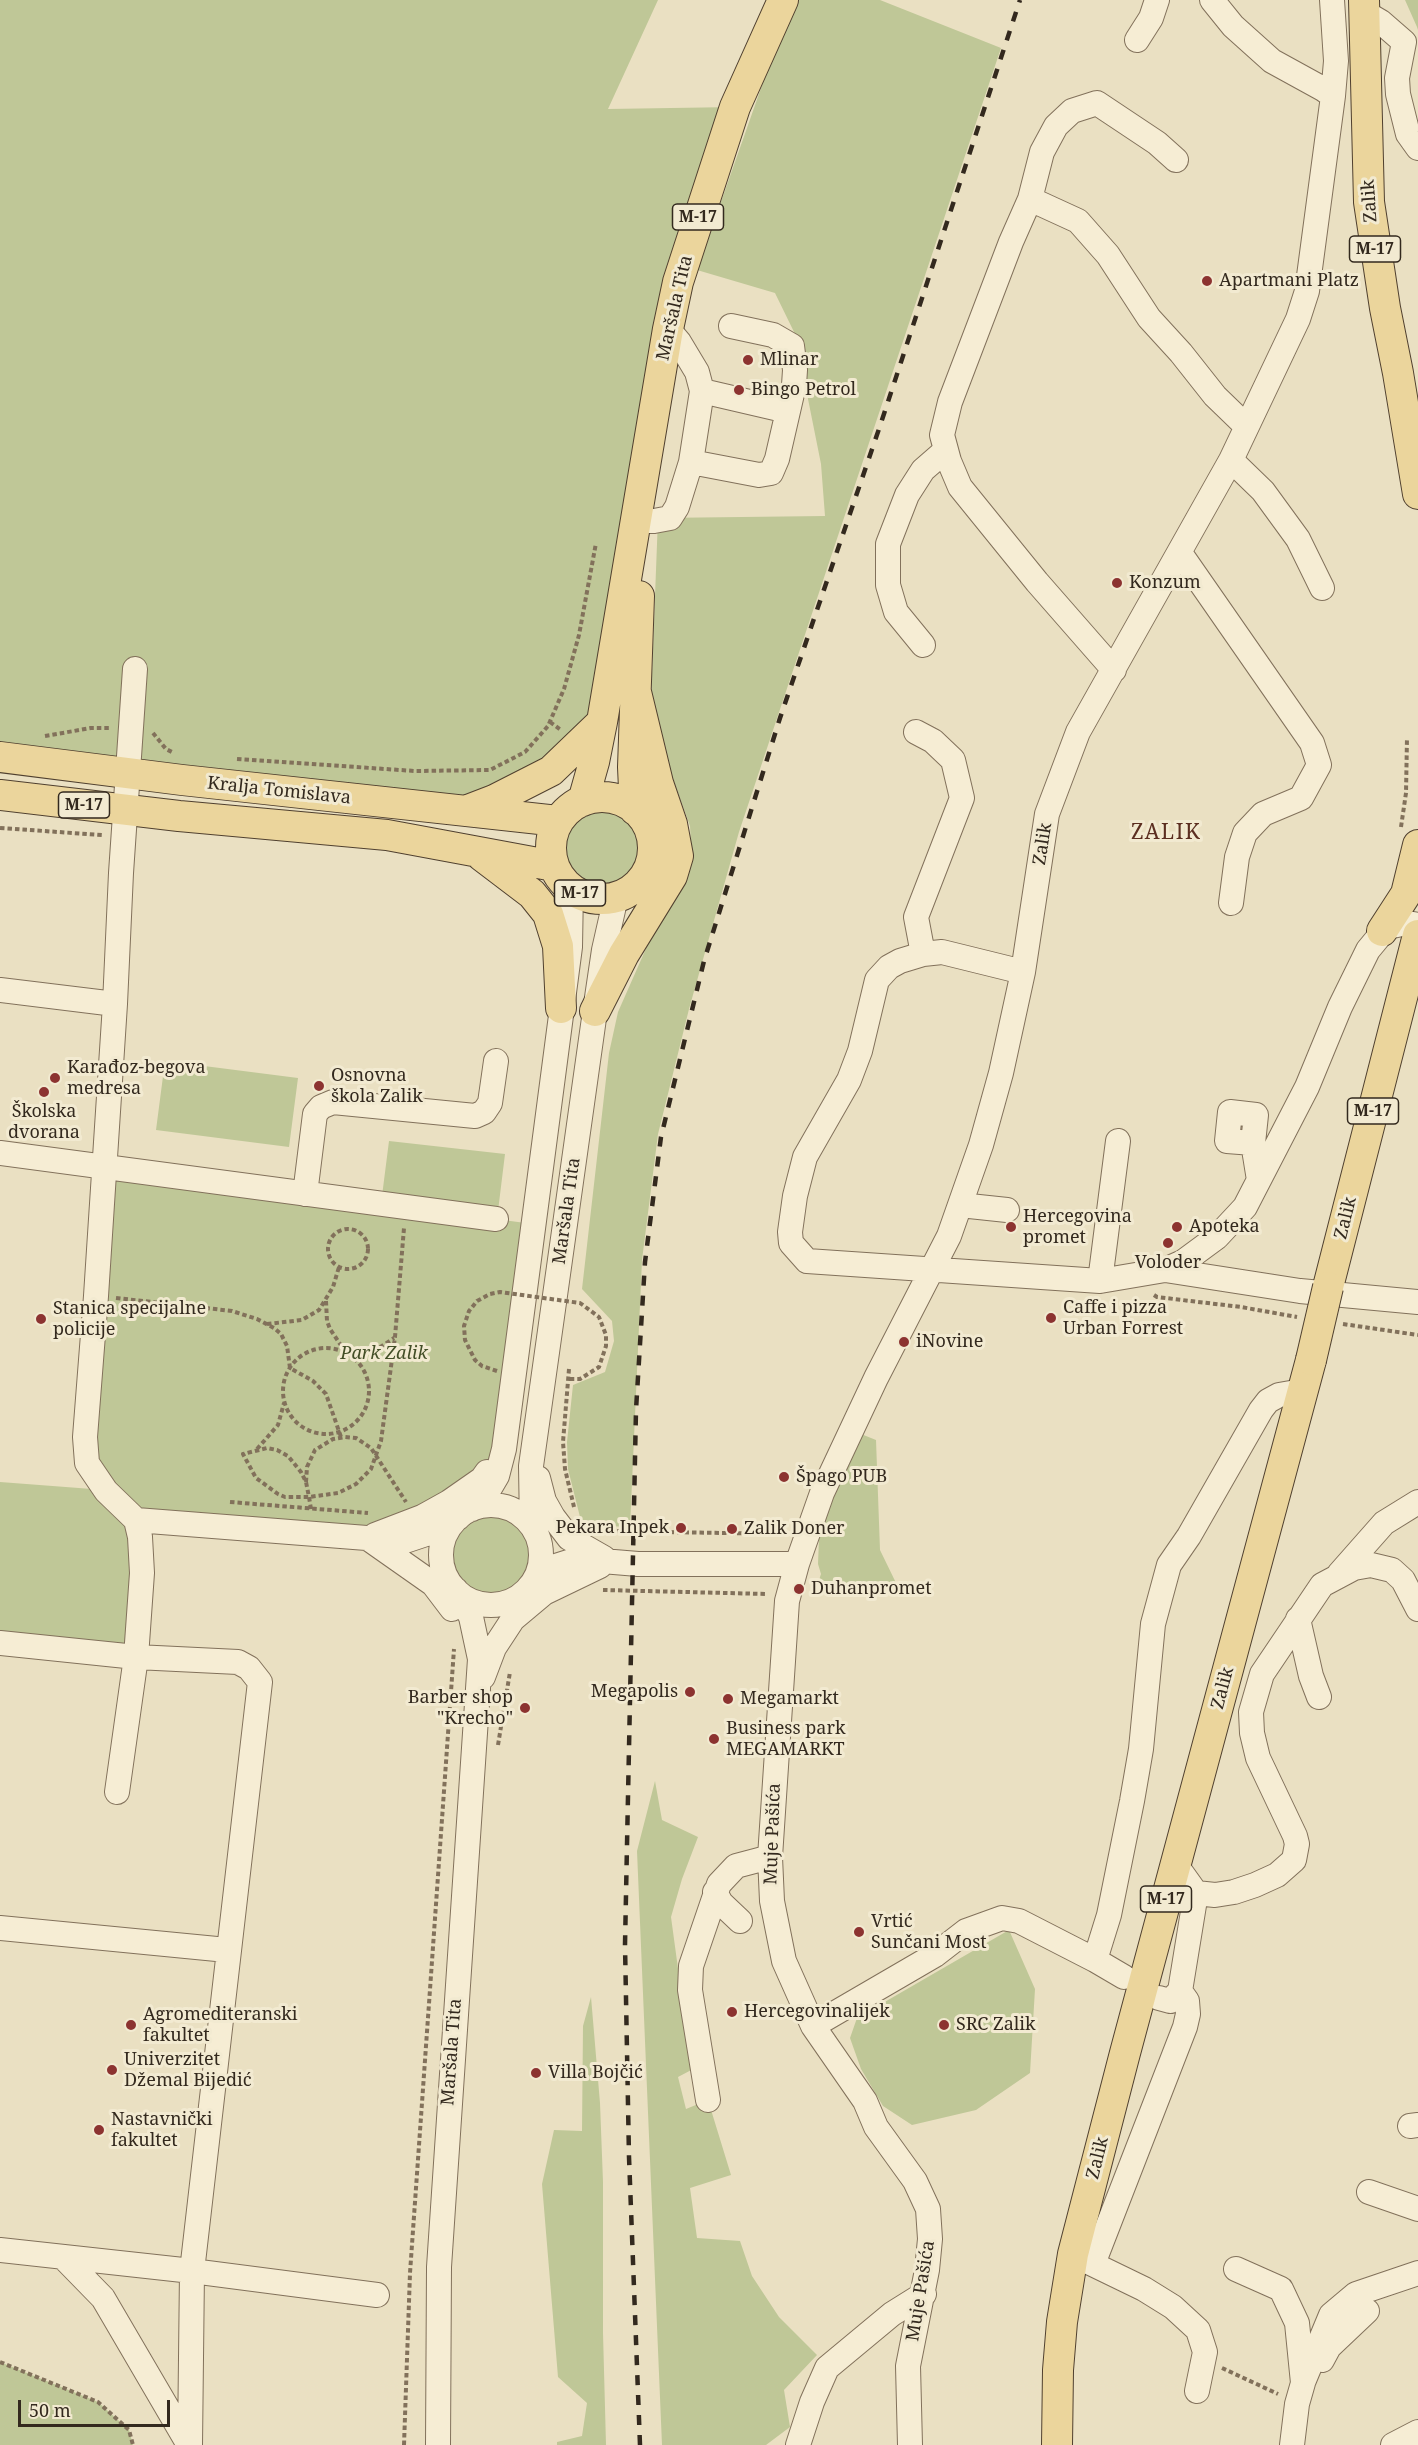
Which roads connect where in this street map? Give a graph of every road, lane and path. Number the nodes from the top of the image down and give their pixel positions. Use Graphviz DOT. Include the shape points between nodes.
graph roads {
  1 [pos="783,0"];
  2 [pos="1157,0"];
  3 [pos="1212,0"];
  4 [pos="1332,0"];
  5 [pos="1364,6"];
  6 [pos="1137,40"];
  7 [pos="1333,96"];
  8 [pos="1418,148"];
  9 [pos="1176,160"];
  10 [pos="1030,199"];
  11 [pos="731,326"];
  12 [pos="668,329"];
  13 [pos="702,391"];
  14 [pos="788,411"];
  15 [pos="1246,426"];
  16 [pos="946,450"];
  17 [pos="1231,460"];
  18 [pos="691,462"];
  19 [pos="642,488"];
  20 [pos="1418,494"];
  21 [pos="641,521"];
  22 [pos="596,543"];
  23 [pos="1180,553"];
  24 [pos="1322,588"];
  25 [pos="922,645"];
  26 [pos="135,669"];
  27 [pos="1114,670"];
  28 [pos="636,692"];
  29 [pos="602,722"];
  30 [pos="142,729"];
  31 [pos="916,732"];
  32 [pos="44,736"];
  33 [pos="174,753"];
  34 [pos="0,757"];
  35 [pos="231,758"];
  36 [pos="129,773"];
  37 [pos="0,795"];
  38 [pos="583,801"];
  39 [pos="635,810"];
  40 [pos="467,811"];
  41 [pos="558,821"];
  42 [pos="124,823"];
  43 [pos="0,828"];
  44 [pos="1418,845"];
  45 [pos="474,850"];
  46 [pos="563,877"];
  47 [pos="616,897"];
  48 [pos="1231,903"];
  49 [pos="1418,925"];
  50 [pos="1382,931"];
  51 [pos="1418,935"];
  52 [pos="923,954"];
  53 [pos="1023,972"];
  54 [pos="0,990"];
  55 [pos="115,1004"];
  56 [pos="561,1008"];
  57 [pos="595,1011"];
  58 [pos="496,1062"];
  59 [pos="1118,1141"];
  60 [pos="1253,1143"];
  61 [pos="0,1153"];
  62 [pos="104,1167"];
  63 [pos="1259,1180"];
  64 [pos="305,1194"];
  65 [pos="960,1205"];
  66 [pos="406,1207"];
  67 [pos="1007,1210"];
  68 [pos="496,1219"];
  69 [pos="339,1267"];
  70 [pos="933,1269"];
  71 [pos="1165,1270"];
  72 [pos="1124,1278"];
  73 [pos="1100,1281"];
  74 [pos="508,1283"];
  75 [pos="507,1294"];
  76 [pos="96,1296"];
  77 [pos="326,1301"];
  78 [pos="1418,1302"];
  79 [pos="1302,1318"];
  80 [pos="267,1324"];
  81 [pos="1342,1324"];
  82 [pos="1418,1335"];
  83 [pos="395,1337"];
  84 [pos="498,1360"];
  85 [pos="290,1368"];
  86 [pos="497,1371"];
  87 [pos="568,1379"];
  88 [pos="495,1383"];
  89 [pos="1302,1392"];
  90 [pos="285,1403"];
  91 [pos="339,1431"];
  92 [pos="341,1437"];
  93 [pos="504,1449"];
  94 [pos="257,1450"];
  95 [pos="532,1457"];
  96 [pos="377,1458"];
  97 [pos="306,1482"];
  98 [pos="309,1497"];
  99 [pos="230,1502"];
  100 [pos="1418,1502"];
  101 [pos="410,1508"];
  102 [pos="311,1509"];
  103 [pos="371,1513"];
  104 [pos="465,1513"];
  105 [pos="136,1520"];
  106 [pos="534,1529"];
  107 [pos="367,1538"];
  108 [pos="405,1541"];
  109 [pos="578,1559"];
  110 [pos="612,1561"];
  111 [pos="797,1564"];
  112 [pos="537,1575"];
  113 [pos="1337,1575"];
  114 [pos="452,1584"];
  115 [pos="595,1590"];
  116 [pos="517,1598"];
  117 [pos="774,1601"];
  118 [pos="1418,1609"];
  119 [pos="1298,1619"];
  120 [pos="0,1643"];
  121 [pos="454,1653"];
  122 [pos="136,1657"];
  123 [pos="480,1659"];
  124 [pos="511,1664"];
  125 [pos="477,1691"];
  126 [pos="1319,1698"];
  127 [pos="496,1755"];
  128 [pos="117,1792"];
  129 [pos="770,1857"];
  130 [pos="1176,1865"];
  131 [pos="715,1892"];
  132 [pos="1196,1893"];
  133 [pos="740,1921"];
  134 [pos="0,1928"];
  135 [pos="227,1950"];
  136 [pos="1095,1959"];
  137 [pos="1124,1977"];
  138 [pos="813,2026"];
  139 [pos="708,2100"];
  140 [pos="1369,2193"];
  141 [pos="1418,2209"];
  142 [pos="0,2250"];
  143 [pos="63,2257"];
  144 [pos="1083,2259"];
  145 [pos="119,2263"];
  146 [pos="1236,2269"];
  147 [pos="192,2271"];
  148 [pos="1418,2273"];
  149 [pos="924,2294"];
  150 [pos="377,2295"];
  151 [pos="103,2298"];
  152 [pos="1367,2311"];
  153 [pos="0,2362"];
  154 [pos="1247,2378"];
  155 [pos="1197,2391"];
  156 [pos="1300,2393"];
  157 [pos="1418,2432"];
  158 [pos="133,2445"];
  159 [pos="189,2445"];
  160 [pos="404,2445"];
  161 [pos="438,2445"];
  162 [pos="798,2445"];
  163 [pos="910,2445"];
  164 [pos="1058,2445"];
  165 [pos="1292,2445"];
  166 [pos="1393,2445"];
  1 -- 12 [label="main road, Maršala Tita / M-17" via="735,107 678,282"];
  2 -- 6 [label="street"];
  3 -- 7 [label="street" via="1233,26 1272,61"];
  4 -- 7 [label="street, Zalik" via="1336,61"];
  5 -- 8 [label="street, Zalik" via="1404,42 1398,94 1408,134"];
  5 -- 20 [label="main road, Zalik / M-17" via="1369,202"];
  7 -- 15 [label="street, Zalik" via="1307,291 1298,319"];
  9 -- 10 [label="street" via="1097,103 1072,111 1056,126 1042,152"];
  10 -- 15 [label="street" via="1078,220 1108,255 1149,318 1215,396"];
  10 -- 16 [label="street" via="950,402 942,435"];
  11 -- 14 [label="street" via="773,334 792,346 795,370"];
  12 -- 13 [label="street" via="697,372"];
  12 -- 19 [label="main road, Maršala Tita / M-17"];
  13 -- 14 [label="street"];
  13 -- 18 [label="street"];
  14 -- 18 [label="street" via="771,473"];
  15 -- 17 [label="street, Zalik"];
  16 -- 25 [label="street" via="924,470 907,495 888,544 888,585 896,612"];
  16 -- 27 [label="street" via="960,487"];
  17 -- 23 [label="street, Zalik"];
  17 -- 24 [label="street" via="1263,491 1298,539"];
  18 -- 21 [label="street" via="670,518"];
  19 -- 21 [label="main road, Maršala Tita / M-17"];
  19 -- 29 [label="main road, Maršala Tita / M-17"];
  21 -- 28 [label="main road, Maršala Tita / M-17"];
  22 -- 35 [label="path" via="579,635 564,689 548,726 525,752 490,770 415,771"];
  23 -- 27 [label="street, Zalik"];
  23 -- 48 [label="street" via="1312,743 1319,765 1301,798 1263,814 1245,833 1237,857"];
  26 -- 30 [label="street"];
  27 -- 53 [label="street, Zalik" via="1078,732 1047,814"];
  28 -- 39 [label="main road, Maršala Tita / M-17"];
  28 -- 57 [label="main road" via="678,856 672,876 624,954"];
  29 -- 38 [label="main road, Maršala Tita / M-17"];
  29 -- 40 [label="main road" via="551,771"];
  30 -- 32 [label="path" via="91,728"];
  30 -- 33 [label="path"];
  30 -- 36 [label="street"];
  31 -- 52 [label="street" via="933,741 953,760 962,798 916,917"];
  34 -- 36 [label="main road, Kralja Tomislava / M-17"];
  36 -- 40 [label="main road, Kralja Tomislava / M-17"];
  36 -- 42 [label="street"];
  37 -- 42 [label="main road, Kralja Tomislava / M-17"];
  38 -- 39 [label="main road" via="610,798"];
  38 -- 41 [label="main road"];
  39 -- 47 [label="main road, M-17" via="648,828 653,851 642,880"];
  40 -- 41 [label="main road, Kralja Tomislava / M-17"];
  41 -- 46 [label="main road, M-17" via="551,851"];
  42 -- 43 [label="path"];
  42 -- 45 [label="main road, Kralja Tomislava / M-17" via="387,835"];
  42 -- 55 [label="street"];
  44 -- 50 [label="main road" via="1406,894"];
  45 -- 46 [label="main road, Kralja Tomislava / M-17"];
  45 -- 56 [label="main road" via="532,894 548,914 558,945"];
  46 -- 47 [label="main road, M-17" via="585,896"];
  46 -- 56 [label="street, Maršala Tita" via="570,947"];
  47 -- 57 [label="street, Maršala Tita"];
  49 -- 50 [label="street" via="1395,925"];
  50 -- 63 [label="street" via="1368,950 1307,1087"];
  51 -- 89 [label="main road, Zalik / M-17, bridge"];
  52 -- 53 [label="street" via="942,952"];
  52 -- 70 [label="street" via="894,964 877,980 849,1080 805,1157 789,1232 791,1243 807,1261"];
  53 -- 65 [label="street, Zalik" via="1001,1073"];
  54 -- 55 [label="street"];
  55 -- 62 [label="street"];
  56 -- 93 [label="street, Maršala Tita"];
  57 -- 95 [label="street, Maršala Tita"];
  58 -- 64 [label="street" via="490,1103 476,1116 333,1102 321,1107 315,1114"];
  59 -- 73 [label="street"];
  60 -- 63 [label="street"];
  61 -- 62 [label="street"];
  62 -- 64 [label="street"];
  62 -- 76 [label="street"];
  63 -- 71 [label="street" via="1245,1207 1217,1237"];
  64 -- 66 [label="street"];
  65 -- 67 [label="street"];
  65 -- 70 [label="street, Zalik"];
  66 -- 68 [label="street"];
  66 -- 83 [label="path"];
  69 -- 69 [label="path" via="330,1259 330,1241 344,1230 357,1231 366,1240 366,1258 351,1269"];
  69 -- 77 [label="path"];
  70 -- 73 [label="street"];
  70 -- 111 [label="street, Zalik" via="822,1493"];
  71 -- 72 [label="street"];
  71 -- 78 [label="street" via="1300,1291"];
  72 -- 73 [label="street"];
  72 -- 79 [label="path" via="1157,1297"];
  74 -- 75 [label="path"];
  76 -- 80 [label="path" via="232,1311"];
  76 -- 105 [label="street" via="85,1437 87,1463 106,1491"];
  77 -- 80 [label="path" via="302,1320"];
  77 -- 83 [label="path" via="330,1329 349,1351 376,1350"];
  80 -- 85 [label="path" via="285,1340"];
  81 -- 82 [label="path"];
  83 -- 96 [label="path"];
  84 -- 86 [label="path"];
  85 -- 90 [label="path" via="283,1389"];
  85 -- 91 [label="path" via="326,1394"];
  85 -- 91 [label="path" via="305,1353 320,1348 348,1354 359,1364 369,1389 367,1403 352,1425"];
  86 -- 87 [label="path, bridge" via="475,1360 465,1340 464,1326 477,1301 500,1292 580,1303 599,1317 606,1335 599,1367 580,1379"];
  86 -- 88 [label="path"];
  89 -- 130 [label="main road, Zalik / M-17"];
  89 -- 136 [label="street" via="1279,1395 1261,1410 1190,1536 1169,1565 1153,1624 1132,1801 1109,1915"];
  90 -- 91 [label="path" via="300,1425 312,1431"];
  90 -- 94 [label="path" via="278,1425"];
  91 -- 92 [label="path"];
  92 -- 96 [label="path" via="363,1442"];
  92 -- 97 [label="path" via="315,1450 307,1467"];
  93 -- 104 [label="street, Maršala Tita" via="497,1476 487,1493"];
  93 -- 107 [label="street" via="482,1479 462,1494 422,1517"];
  94 -- 97 [label="path" via="267,1448 288,1456"];
  94 -- 98 [label="path" via="243,1454 265,1486 285,1497"];
  95 -- 106 [label="street, Maršala Tita" via="530,1497"];
  95 -- 110 [label="street" via="544,1501 569,1538"];
  96 -- 98 [label="path" via="356,1484 338,1493"];
  96 -- 101 [label="path"];
  97 -- 98 [label="path"];
  98 -- 102 [label="path"];
  99 -- 102 [label="path"];
  100 -- 113 [label="street" via="1384,1523"];
  102 -- 103 [label="path"];
  104 -- 106 [label="street" via="488,1505 505,1507 520,1514"];
  104 -- 108 [label="street" via="432,1532"];
  104 -- 114 [label="street" via="448,1530 442,1546 442,1562"];
  105 -- 107 [label="street"];
  105 -- 122 [label="street" via="142,1573"];
  106 -- 109 [label="street"];
  106 -- 112 [label="street" via="541,1547"];
  107 -- 108 [label="street"];
  107 -- 125 [label="street" via="432,1584 450,1605 471,1653"];
  108 -- 114 [label="street" via="427,1557"];
  109 -- 110 [label="street"];
  109 -- 112 [label="street"];
  110 -- 111 [label="street"];
  110 -- 125 [label="street" via="544,1593 513,1619 494,1648"];
  111 -- 129 [label="street, Muje Pašića" via="787,1601"];
  112 -- 116 [label="street"];
  113 -- 118 [label="street" via="1371,1565 1392,1570 1403,1581"];
  113 -- 119 [label="street" via="1322,1585"];
  114 -- 116 [label="street" via="470,1600 485,1604"];
  114 -- 123 [label="street, Maršala Tita" via="471,1617"];
  115 -- 117 [label="path" via="759,1592"];
  116 -- 123 [label="street, Maršala Tita" via="490,1633"];
  119 -- 126 [label="street"];
  119 -- 132 [label="street" via="1262,1674 1251,1712 1258,1758 1297,1844 1294,1860 1277,1875 1255,1886 1215,1895"];
  120 -- 122 [label="street"];
  121 -- 160 [label="path" via="410,2273"];
  122 -- 128 [label="street"];
  122 -- 135 [label="street" via="238,1662 260,1682"];
  123 -- 125 [label="street, Maršala Tita"];
  124 -- 127 [label="path"];
  125 -- 161 [label="street, Maršala Tita" via="439,2267"];
  129 -- 131 [label="street" via="736,1866"];
  129 -- 138 [label="street, Muje Pašića" via="776,1931 794,1988"];
  130 -- 132 [label="street"];
  130 -- 144 [label="main road, Zalik / M-17"];
  131 -- 133 [label="street"];
  131 -- 139 [label="street" via="691,1966 690,1990"];
  132 -- 144 [label="street" via="1169,1994 1187,2001 1185,2028"];
  134 -- 135 [label="street"];
  135 -- 147 [label="street"];
  136 -- 137 [label="street"];
  136 -- 138 [label="street" via="1019,1921 1002,1918 966,1931 935,1955"];
  138 -- 149 [label="street, Muje Pašića" via="865,2101 876,2127 915,2181 928,2209 930,2239"];
  140 -- 141 [label="street"];
  142 -- 143 [label="street"];
  143 -- 145 [label="street"];
  143 -- 151 [label="street"];
  144 -- 155 [label="street" via="1144,2289 1173,2307 1198,2330 1205,2352"];
  144 -- 164 [label="main road, Zalik / M-17" via="1062,2322"];
  145 -- 147 [label="street"];
  145 -- 151 [label="street" via="105,2285"];
  146 -- 156 [label="street" via="1281,2289 1297,2323"];
  147 -- 150 [label="street"];
  147 -- 159 [label="street"];
  148 -- 156 [label="street" via="1356,2294 1331,2315"];
  149 -- 162 [label="street" via="892,2314 827,2368"];
  149 -- 163 [label="street, Muje Pašića" via="908,2366"];
  151 -- 159 [label="street"];
  152 -- 156 [label="street" via="1329,2347"];
  153 -- 158 [label="path" via="98,2402 129,2430"];
  154 -- 156 [label="path"];
  156 -- 165 [label="street"];
  157 -- 166 [label="street"];
}
